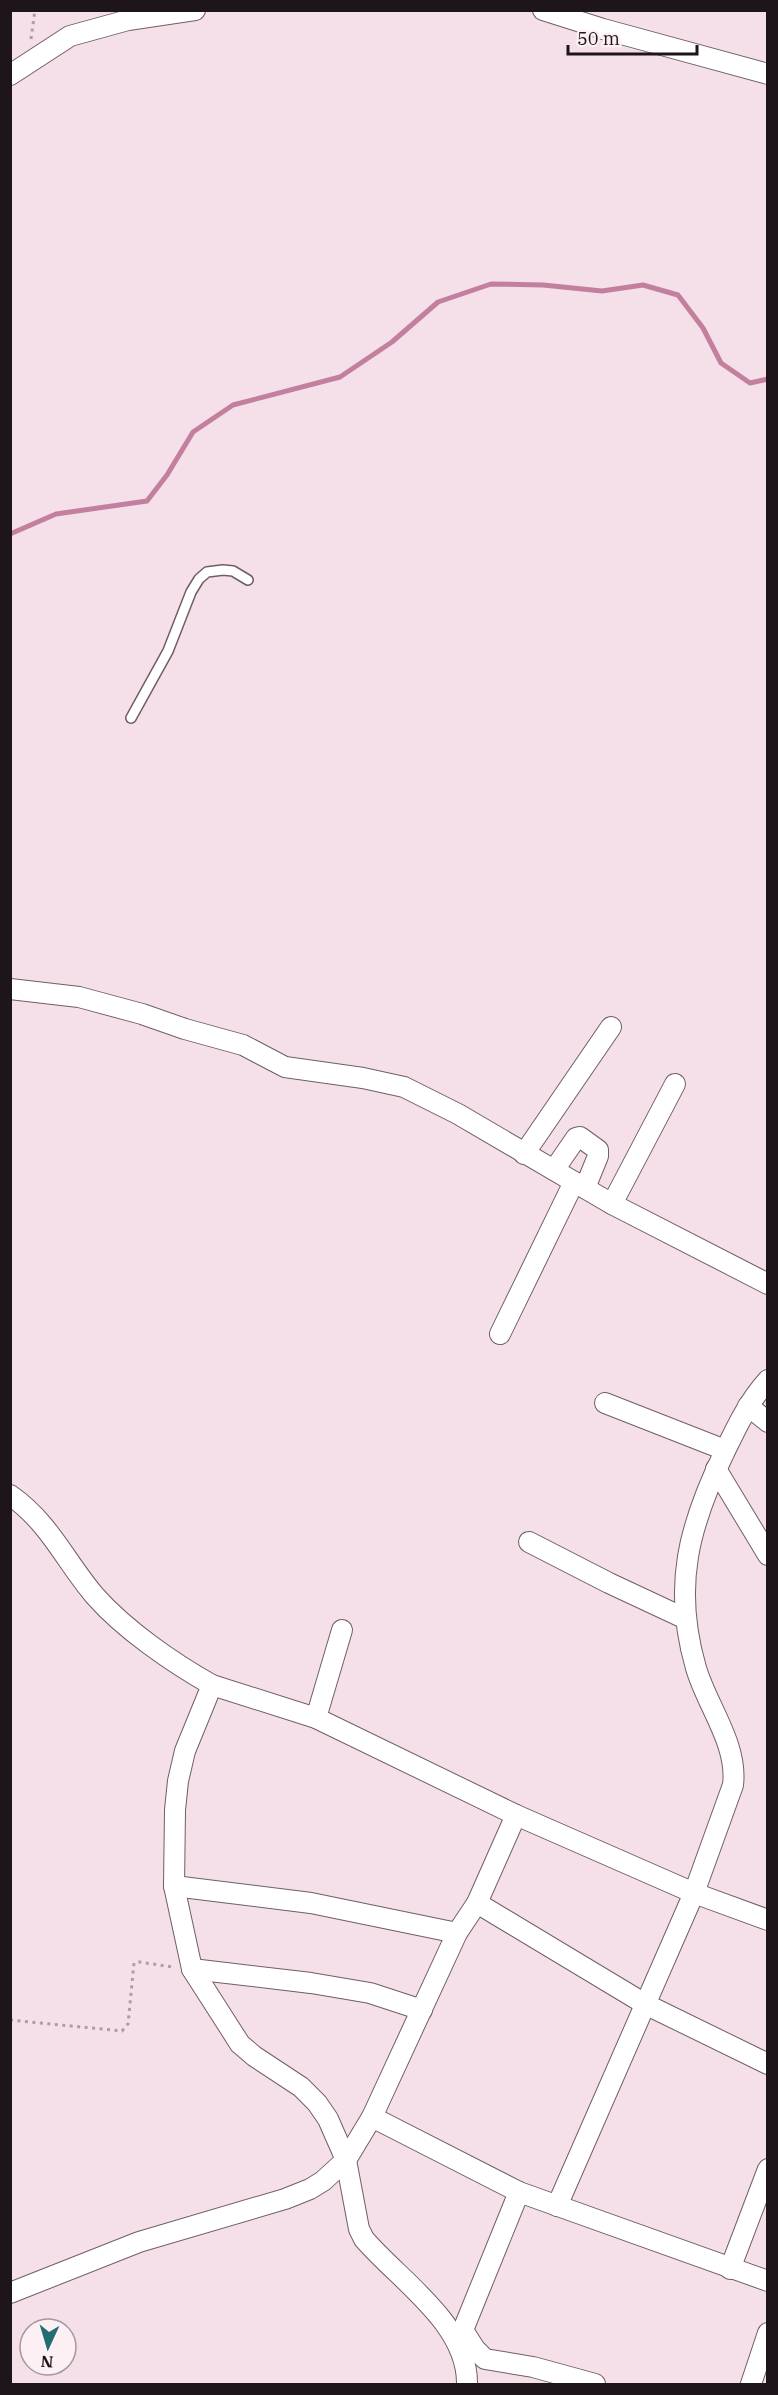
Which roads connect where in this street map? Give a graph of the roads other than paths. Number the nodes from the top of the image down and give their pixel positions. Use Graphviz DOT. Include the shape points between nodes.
graph roads {
  1 [pos="195,10"];
  2 [pos="543,10"];
  3 [pos="768,74"];
  4 [pos="10,75"];
  5 [pos="248,579"];
  6 [pos="133,714"];
  7 [pos="10,989"];
  8 [pos="611,1026"];
  9 [pos="675,1084"];
  10 [pos="524,1154"];
  11 [pos="554,1170"];
  12 [pos="580,1185"];
  13 [pos="612,1204"];
  14 [pos="768,1284"];
  15 [pos="500,1334"];
  16 [pos="768,1380"];
  17 [pos="605,1403"];
  18 [pos="748,1406"];
  19 [pos="768,1422"];
  20 [pos="726,1450"];
  21 [pos="716,1469"];
  22 [pos="10,1495"];
  23 [pos="529,1542"];
  24 [pos="768,1555"];
  25 [pos="686,1619"];
  26 [pos="342,1630"];
  27 [pos="212,1685"];
  28 [pos="316,1718"];
  29 [pos="516,1815"];
  30 [pos="174,1886"];
  31 [pos="694,1893"];
  32 [pos="477,1903"];
  33 [pos="768,1920"];
  34 [pos="457,1933"];
  35 [pos="192,1969"];
  36 [pos="645,2004"];
  37 [pos="422,2010"];
  38 [pos="768,2064"];
  39 [pos="372,2117"];
  40 [pos="346,2160"];
  41 [pos="768,2169"];
  42 [pos="519,2192"];
  43 [pos="557,2206"];
  44 [pos="730,2270"];
  45 [pos="768,2282"];
  46 [pos="10,2293"];
  47 [pos="768,2333"];
  48 [pos="460,2334"];
  49 [pos="467,2385"];
  50 [pos="595,2385"];
  51 [pos="751,2385"];
  1 -- 4 [label="street" via="128,20 70,36"];
  2 -- 3 [label="street"];
  5 -- 6 [label="lane" via="223,570 207,572 199,579 168,651"];
  7 -- 10 [label="street" via="79,997 142,1014 243,1045 285,1067 390,1083 458,1114"];
  8 -- 10 [label="street"];
  9 -- 13 [label="street"];
  10 -- 11 [label="street"];
  11 -- 12 [label="street"];
  11 -- 12 [label="street" via="580,1137 598,1150 598,1156"];
  12 -- 13 [label="street"];
  12 -- 15 [label="street"];
  13 -- 14 [label="street"];
  16 -- 18 [label="street"];
  17 -- 20 [label="street"];
  18 -- 19 [label="street"];
  18 -- 20 [label="street"];
  20 -- 21 [label="street"];
  21 -- 24 [label="street"];
  21 -- 25 [label="street" via="687,1551"];
  22 -- 27 [label="street" via="44,1524 95,1596 114,1615"];
  23 -- 25 [label="street"];
  25 -- 31 [label="street" via="696,1670 728,1744 734,1773"];
  26 -- 28 [label="street"];
  27 -- 28 [label="street"];
  27 -- 30 [label="street" via="178,1781"];
  28 -- 29 [label="street"];
  29 -- 31 [label="street"];
  29 -- 32 [label="street"];
  30 -- 34 [label="street" via="311,1904"];
  30 -- 35 [label="street"];
  31 -- 33 [label="street"];
  31 -- 36 [label="street"];
  32 -- 34 [label="street"];
  32 -- 36 [label="street"];
  34 -- 37 [label="street"];
  35 -- 37 [label="street" via="370,1993"];
  35 -- 40 [label="street" via="240,2044 317,2103"];
  36 -- 38 [label="street"];
  36 -- 43 [label="street"];
  37 -- 39 [label="street"];
  39 -- 40 [label="street"];
  39 -- 42 [label="street"];
  40 -- 46 [label="street" via="323,2181 285,2199 139,2242"];
  40 -- 48 [label="street" via="364,2239"];
  41 -- 44 [label="street"];
  42 -- 43 [label="street"];
  42 -- 48 [label="street"];
  43 -- 44 [label="street"];
  44 -- 45 [label="street"];
  47 -- 51 [label="street"];
  48 -- 49 [label="street"];
  48 -- 50 [label="street" via="485,2359 534,2367"];
}
